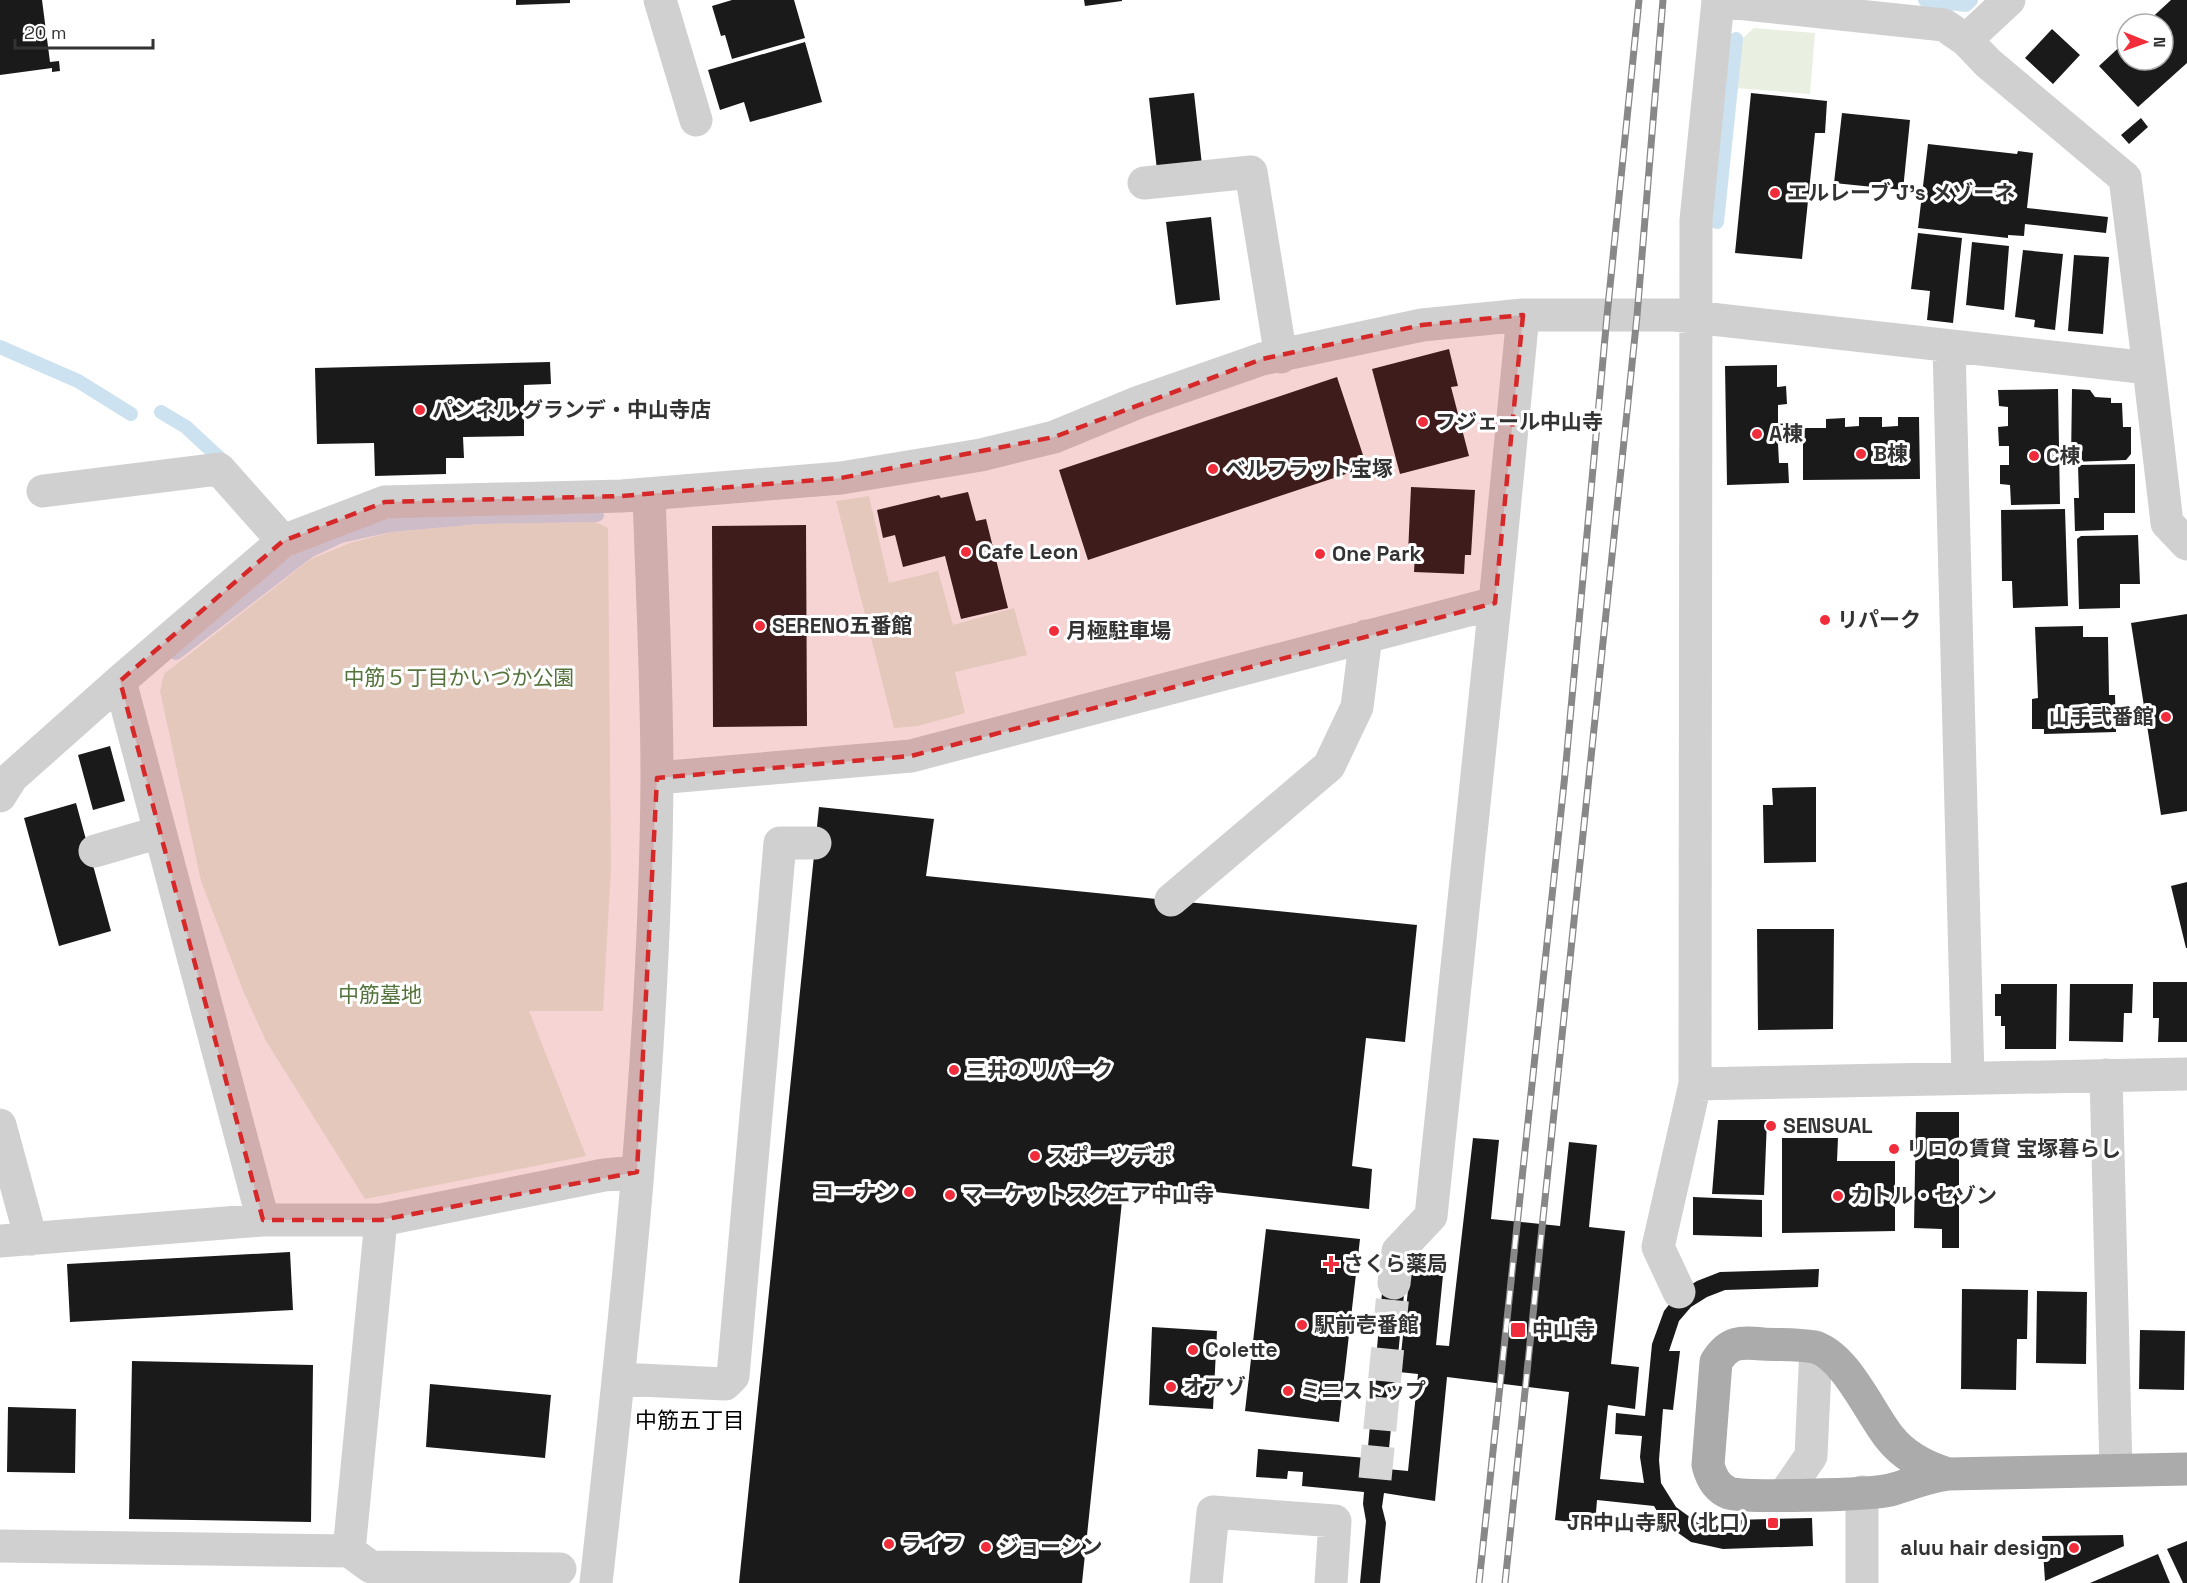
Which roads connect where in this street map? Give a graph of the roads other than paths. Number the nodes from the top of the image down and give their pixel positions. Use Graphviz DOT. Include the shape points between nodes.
graph roads {
  1 [pos="660,0"];
  2 [pos="2009,0"];
  3 [pos="1966,40"];
  4 [pos="696,120"];
  5 [pos="1144,183"];
  6 [pos="1523,315"];
  7 [pos="1696,319"];
  8 [pos="1949,347"];
  9 [pos="1281,357"];
  10 [pos="2149,368"];
  11 [pos="43,491"];
  12 [pos="649,494"];
  13 [pos="283,541"];
  14 [pos="2187,544"];
  15 [pos="1495,603"];
  16 [pos="1366,636"];
  17 [pos="120,681"];
  18 [pos="657,778"];
  19 [pos="0,796"];
  20 [pos="160,832"];
  21 [pos="815,843"];
  22 [pos="95,851"];
  23 [pos="1172,900"];
  24 [pos="2187,1074"];
  25 [pos="2106,1075"];
  26 [pos="1968,1078"];
  27 [pos="1695,1084"];
  28 [pos="0,1125"];
  29 [pos="637,1172"];
  30 [pos="263,1220"];
  31 [pos="381,1220"];
  32 [pos="16,1240"];
  33 [pos="1394,1284"];
  34 [pos="1679,1292"];
  35 [pos="1816,1347"];
  36 [pos="618,1379"];
  37 [pos="2187,1468"];
  38 [pos="2116,1470"];
  39 [pos="1948,1474"];
  40 [pos="1862,1492"];
  41 [pos="1784,1495"];
  42 [pos="0,1546"];
  43 [pos="349,1551"];
  44 [pos="560,1569"];
  45 [pos="596,1583"];
  46 [pos="1206,1583"];
  47 [pos="1331,1583"];
  48 [pos="1862,1583"];
  1 -- 4 [label="street"];
  2 -- 3 [label="street"];
  3 -- 7 [label="street" via="1944,25 1718,1 1696,220"];
  3 -- 10 [label="street" via="2125,178"];
  5 -- 9 [label="street" via="1251,172"];
  6 -- 7 [label="street" via="1675,315"];
  6 -- 9 [label="street" via="1422,325"];
  6 -- 15 [label="street"];
  7 -- 8 [label="street"];
  7 -- 27 [label="street"];
  8 -- 10 [label="street"];
  8 -- 26 [label="street"];
  9 -- 12 [label="street" via="1140,402 1054,437 981,454 841,478"];
  10 -- 14 [label="street" via="2167,523"];
  11 -- 13 [label="street" via="219,469"];
  12 -- 13 [label="street" via="384,502"];
  12 -- 18 [label="street"];
  13 -- 17 [label="street"];
  15 -- 16 [label="street"];
  15 -- 33 [label="street" via="1431,1216 1398,1251"];
  16 -- 18 [label="street" via="911,756"];
  16 -- 23 [label="street" via="1357,707 1329,765"];
  17 -- 19 [label="street" via="12,777"];
  17 -- 20 [label="street"];
  18 -- 29 [label="street"];
  20 -- 22 [label="street"];
  20 -- 30 [label="street"];
  21 -- 36 [label="street" via="780,843 733,1376 725,1384"];
  24 -- 25 [label="street"];
  25 -- 26 [label="street"];
  25 -- 38 [label="street"];
  26 -- 27 [label="street"];
  27 -- 34 [label="street" via="1658,1247"];
  28 -- 32 [label="street"];
  29 -- 31 [label="street" via="604,1175"];
  29 -- 36 [label="street"];
  30 -- 31 [label="street"];
  30 -- 32 [label="street"];
  31 -- 43 [label="street"];
  35 -- 39 [label="main road" via="1841,1366 1902,1451 1929,1468"];
  35 -- 41 [label="street" via="1811,1456"];
  35 -- 41 [label="main road" via="1744,1343 1724,1350 1716,1362 1708,1465 1711,1478 1730,1494"];
  36 -- 45 [label="street"];
  37 -- 38 [label="main road"];
  38 -- 39 [label="main road"];
  39 -- 40 [label="main road" via="1914,1480 1890,1490"];
  40 -- 41 [label="main road"];
  40 -- 48 [label="street"];
  42 -- 43 [label="street"];
  43 -- 44 [label="street" via="371,1567"];
  46 -- 47 [label="street" via="1213,1512 1335,1521"];
}
